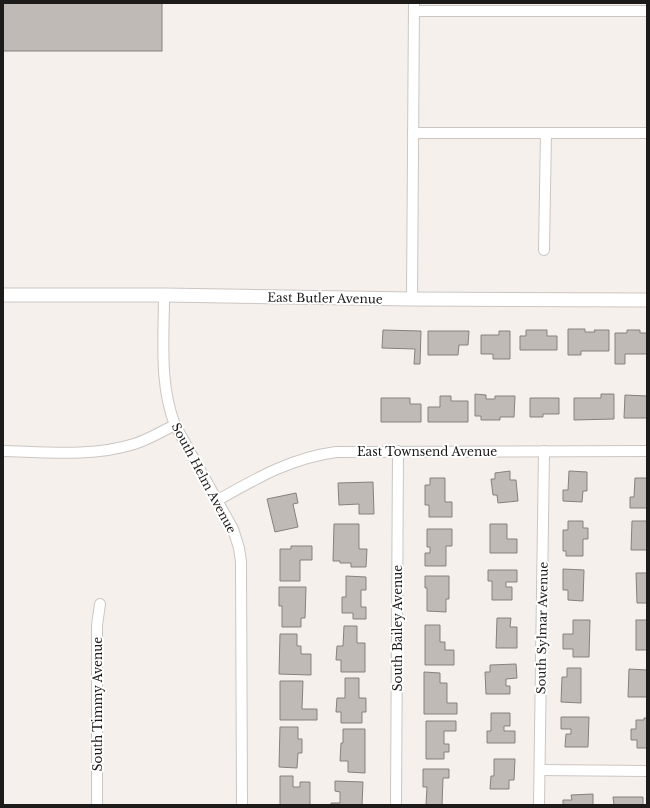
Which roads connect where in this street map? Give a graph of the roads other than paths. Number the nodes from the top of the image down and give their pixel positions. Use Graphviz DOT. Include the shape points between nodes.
graph roads {
  1 [pos="414,7"];
  2 [pos="647,11"];
  3 [pos="413,133"];
  4 [pos="546,133"];
  5 [pos="647,133"];
  6 [pos="544,250"];
  7 [pos="3,295"];
  8 [pos="164,295"];
  9 [pos="412,299"];
  10 [pos="647,300"];
  11 [pos="175,425"];
  12 [pos="3,451"];
  13 [pos="398,451"];
  14 [pos="544,451"];
  15 [pos="647,451"];
  16 [pos="218,500"];
  17 [pos="100,604"];
  18 [pos="540,770"];
  19 [pos="647,772"];
  20 [pos="97,805"];
  21 [pos="242,805"];
  22 [pos="396,805"];
  23 [pos="539,805"];
  1 -- 2 [label="street"];
  1 -- 3 [label="street"];
  3 -- 4 [label="street"];
  3 -- 9 [label="street"];
  4 -- 5 [label="street"];
  4 -- 6 [label="street"];
  7 -- 8 [label="street, East Butler Avenue"];
  8 -- 9 [label="street, East Butler Avenue"];
  8 -- 11 [label="street, South Helm Avenue" via="164,378 167,402"];
  9 -- 10 [label="street, East Butler Avenue"];
  11 -- 12 [label="street" via="136,444 107,450"];
  11 -- 16 [label="street, South Helm Avenue"];
  13 -- 14 [label="street, East Townsend Avenue"];
  13 -- 16 [label="street, East Townsend Avenue" via="336,452 300,459 265,473"];
  13 -- 22 [label="street, South Bailey Avenue"];
  14 -- 15 [label="street, East Townsend Avenue"];
  14 -- 18 [label="street, South Sylmar Avenue"];
  16 -- 21 [label="street, South Helm Avenue" via="233,529 241,562"];
  17 -- 20 [label="street, South Timmy Avenue" via="97,625"];
  18 -- 19 [label="street"];
  18 -- 23 [label="street, South Sylmar Avenue"];
}
